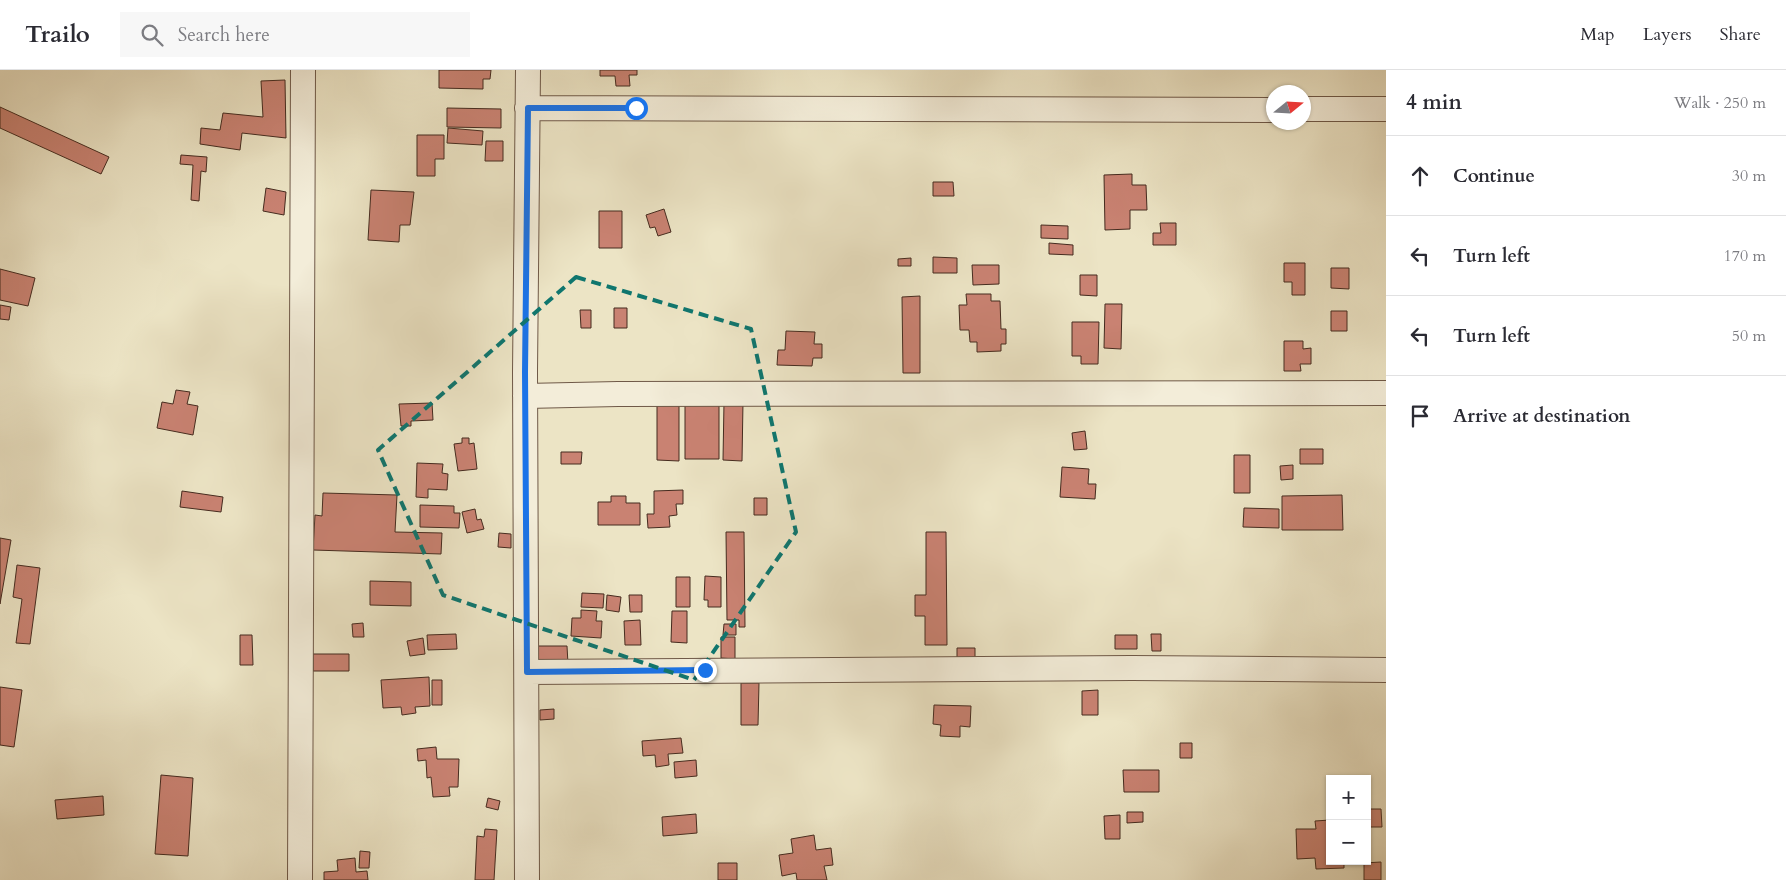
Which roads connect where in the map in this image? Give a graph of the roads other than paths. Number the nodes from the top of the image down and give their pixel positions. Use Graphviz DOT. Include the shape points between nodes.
graph roads {
  1 [pos="302,70"];
  2 [pos="528,70"];
  3 [pos="528,108"];
  4 [pos="1311,109"];
  5 [pos="1386,109"];
  6 [pos="1266,110"];
  7 [pos="1386,393"];
  8 [pos="525,396"];
  9 [pos="1386,670"];
  10 [pos="527,672"];
  11 [pos="300,880"];
  12 [pos="527,880"];
  1 -- 11 [label="street"];
  2 -- 3 [label="street"];
  3 -- 6 [label="street"];
  3 -- 8 [label="street"];
  4 -- 5 [label="street"];
  7 -- 8 [label="street"];
  8 -- 10 [label="street"];
  9 -- 10 [label="street" via="1132,668"];
  10 -- 12 [label="street"];
}
